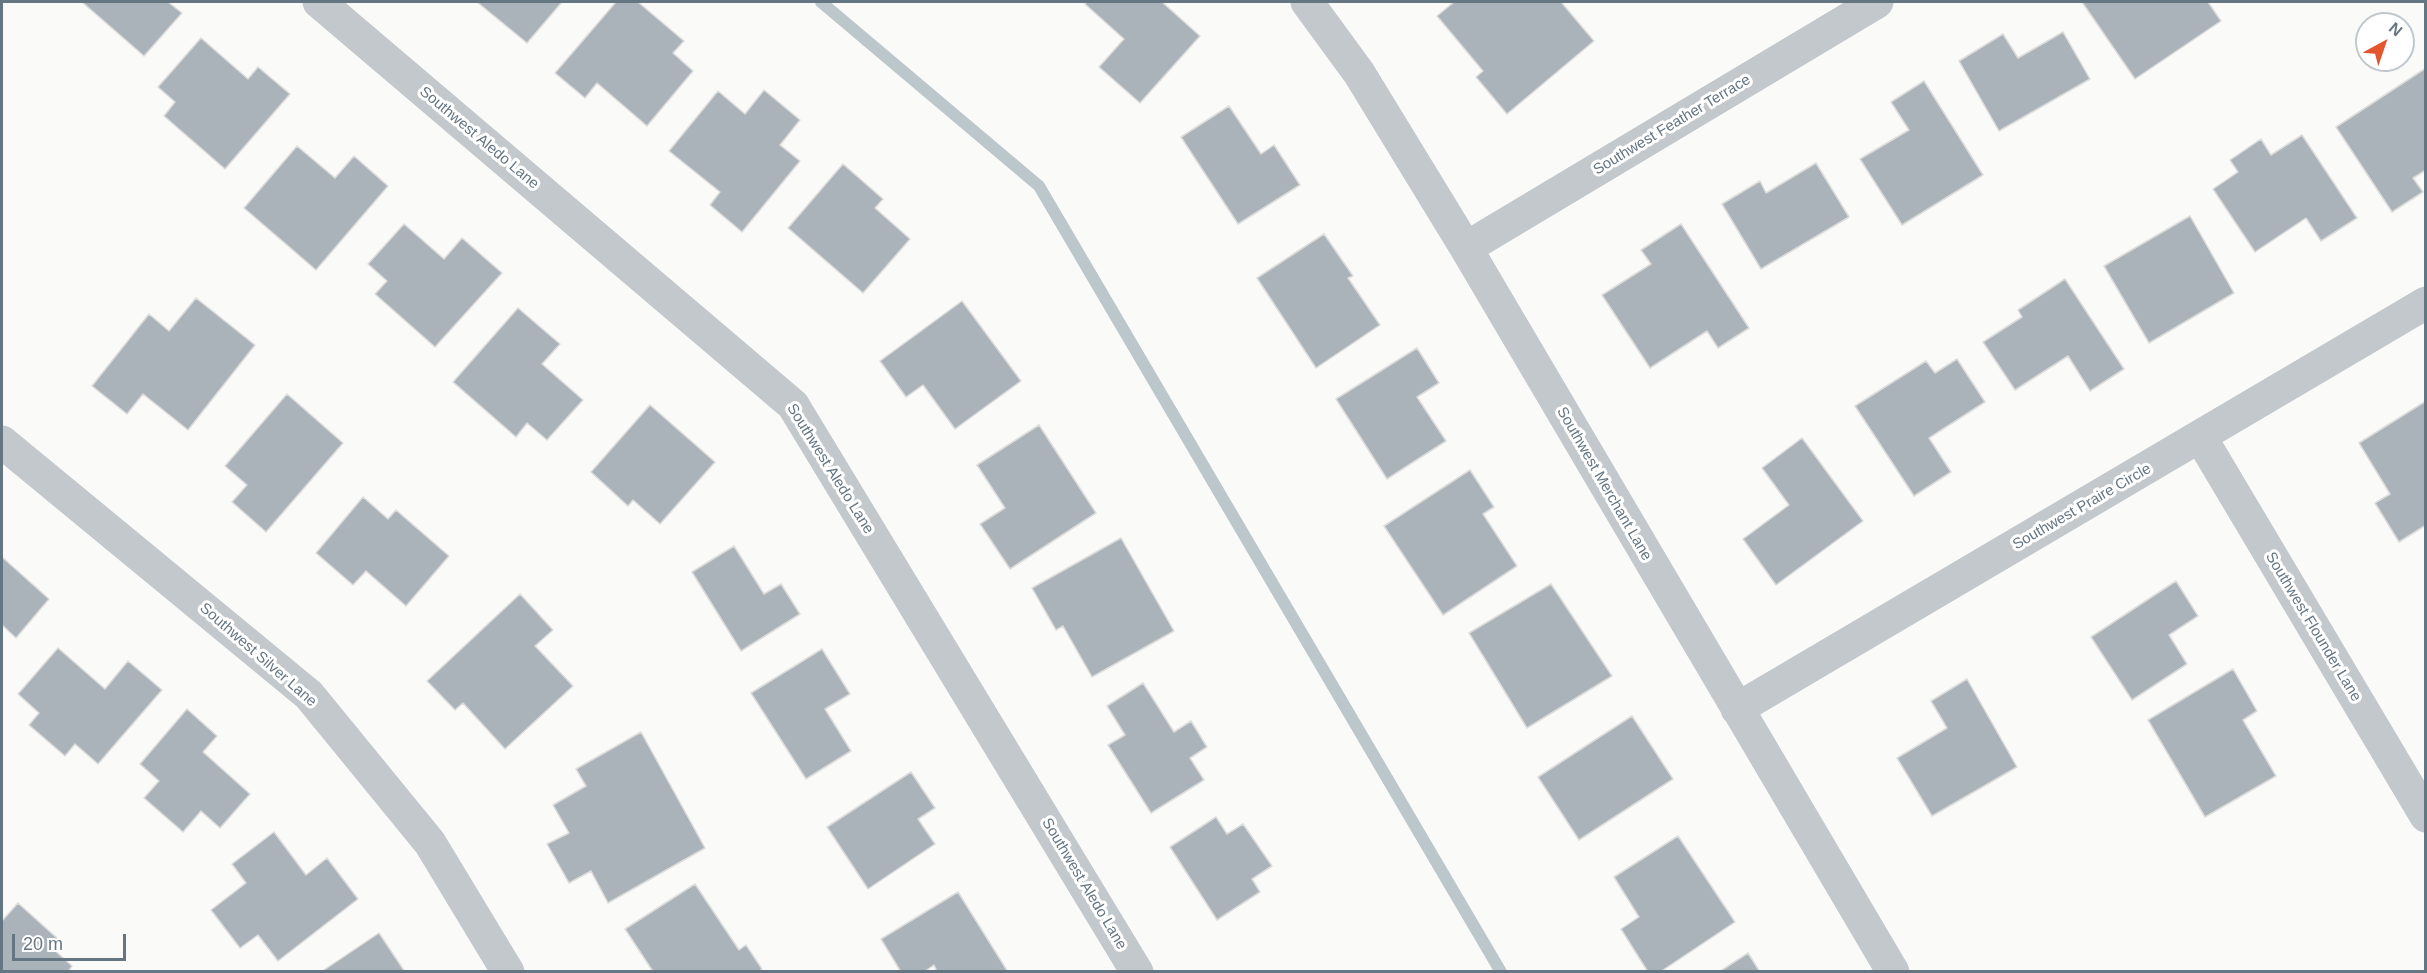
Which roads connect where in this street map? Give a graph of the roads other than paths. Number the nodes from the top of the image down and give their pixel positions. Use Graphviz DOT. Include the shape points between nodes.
graph roads {
  1 [pos="319,2"];
  2 [pos="1307,2"];
  3 [pos="1878,2"];
  4 [pos="1466,248"];
  5 [pos="2426,303"];
  6 [pos="2201,438"];
  7 [pos="2,442"];
  8 [pos="1737,709"];
  9 [pos="2426,816"];
  10 [pos="508,972"];
  11 [pos="1137,972"];
  12 [pos="1893,972"];
  1 -- 11 [label="street, Southwest Aledo Lane" via="793,405"];
  2 -- 4 [label="street, Southwest Merchant Lane" via="1359,74"];
  3 -- 4 [label="street, Southwest Feather Terrace"];
  4 -- 8 [label="street, Southwest Merchant Lane"];
  5 -- 6 [label="street, Southwest Praire Circle"];
  6 -- 8 [label="street, Southwest Praire Circle"];
  6 -- 9 [label="street, Southwest Flounder Lane"];
  7 -- 10 [label="street, Southwest Silver Lane" via="309,695 429,843"];
  8 -- 12 [label="street, Southwest Merchant Lane"];
}
